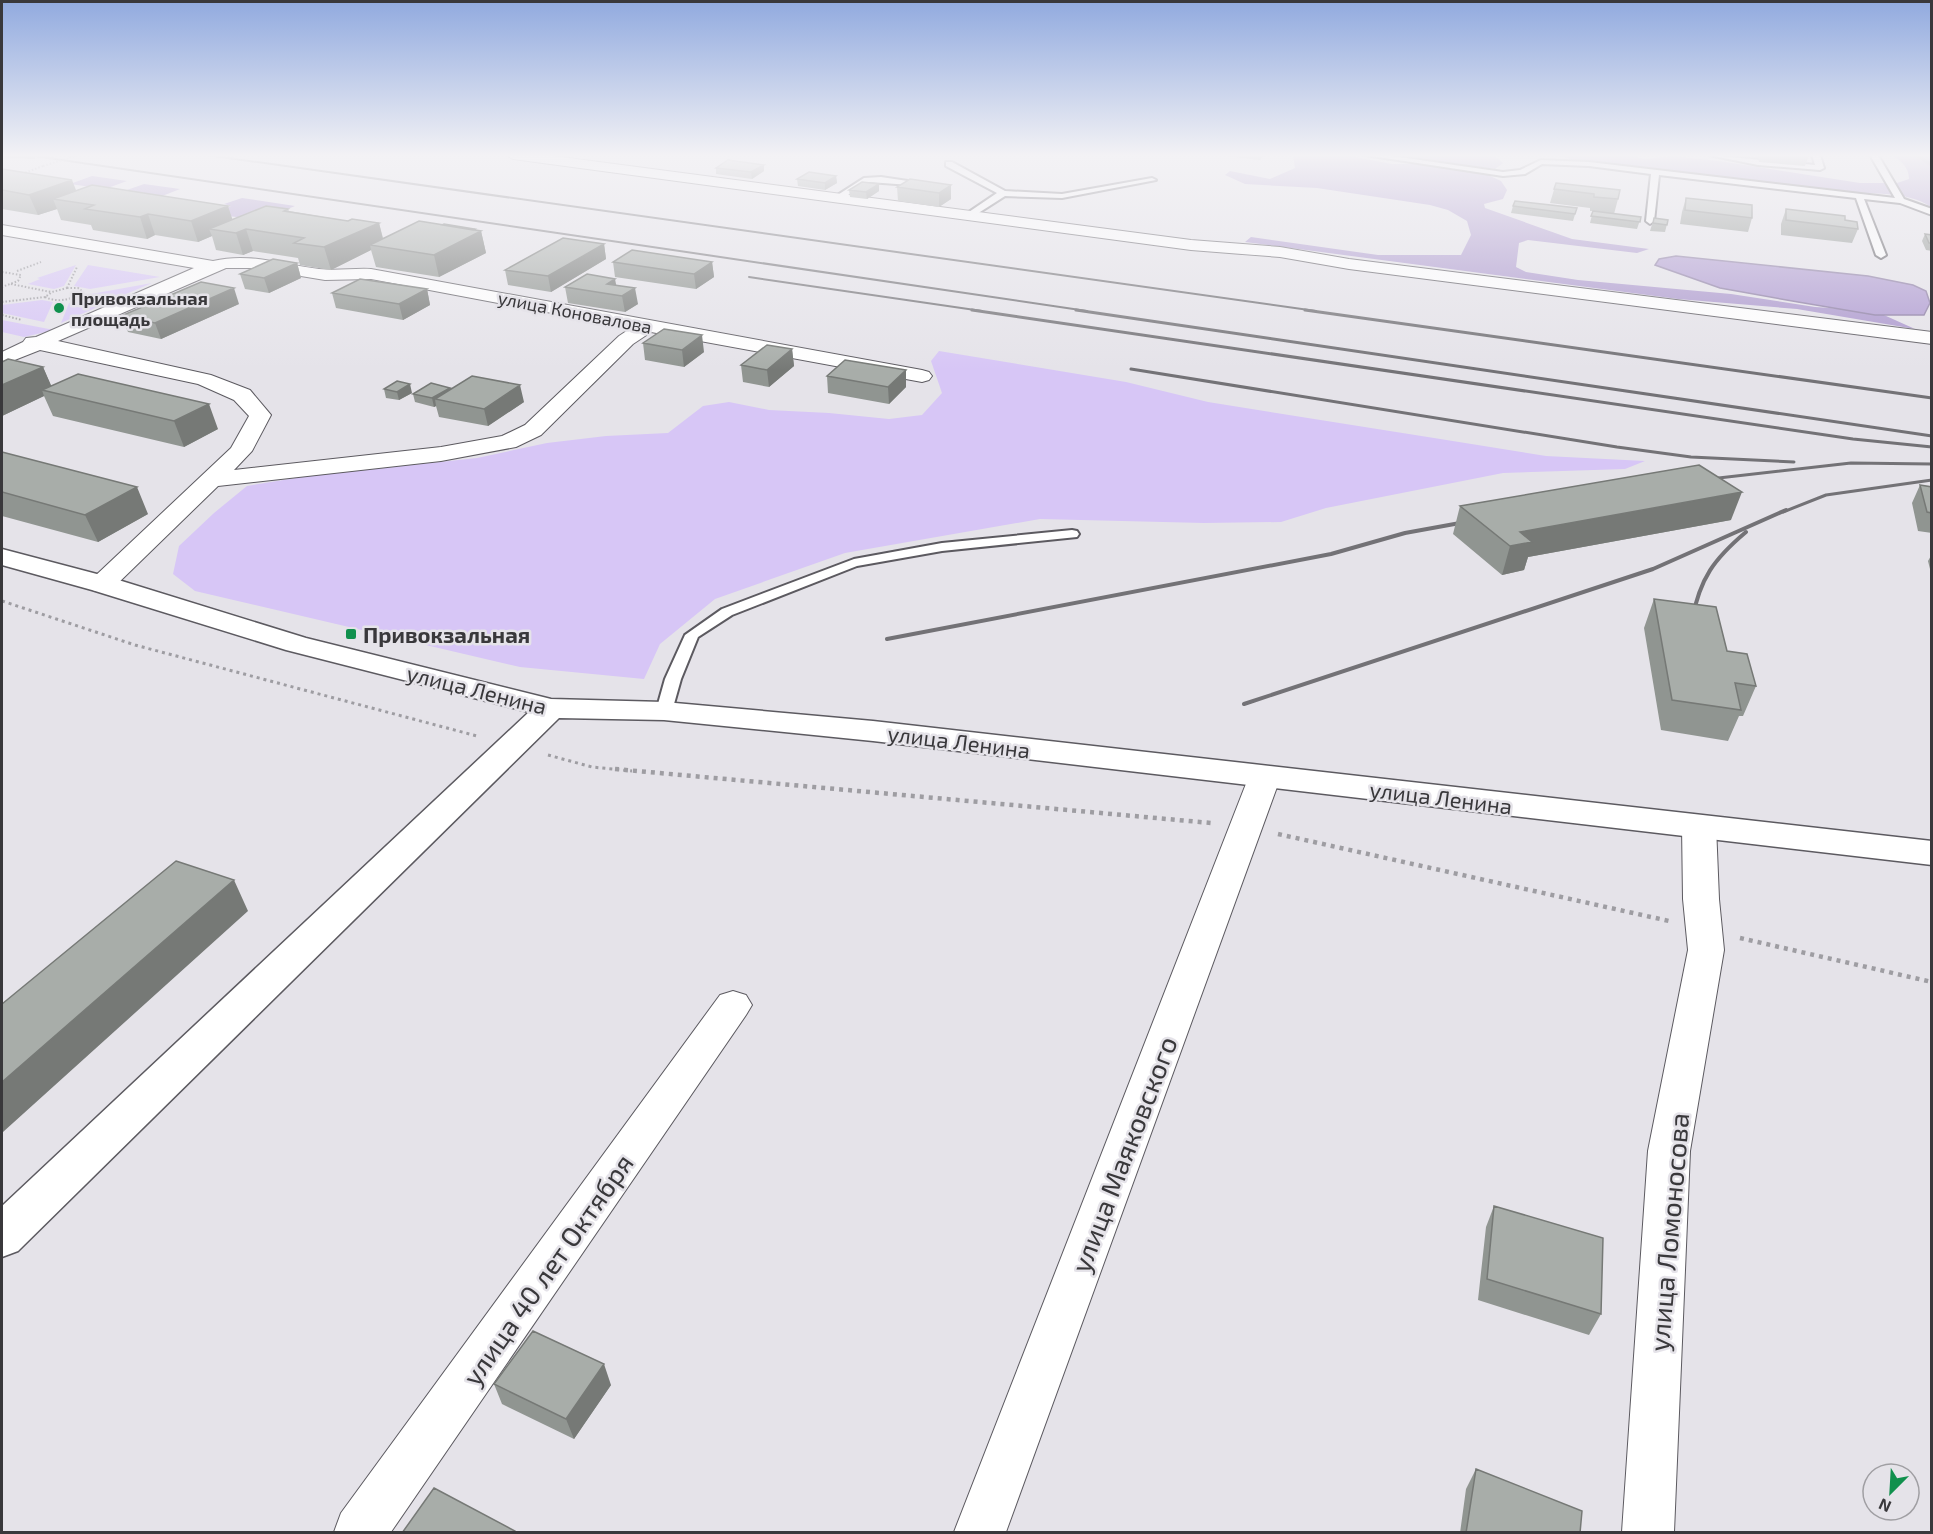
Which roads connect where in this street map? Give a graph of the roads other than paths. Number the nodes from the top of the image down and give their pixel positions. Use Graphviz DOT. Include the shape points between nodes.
graph roads {
  1 [pos="1050,227"];
  2 [pos="1870,227"];
  3 [pos="2,230"];
  4 [pos="1881,255"];
  5 [pos="220,264"];
  6 [pos="646,326"];
  7 [pos="2,336"];
  8 [pos="1932,338"];
  9 [pos="39,343"];
  10 [pos="2,359"];
  11 [pos="922,376"];
  12 [pos="210,480"];
  13 [pos="1072,534"];
  14 [pos="2,557"];
  15 [pos="102,584"];
  16 [pos="551,708"];
  17 [pos="664,711"];
  18 [pos="1265,776"];
  19 [pos="1699,826"];
  20 [pos="1932,853"];
  21 [pos="734,1005"];
  22 [pos="2,1236"];
  23 [pos="360,1533"];
  24 [pos="981,1533"];
  25 [pos="1648,1533"];
  1 -- 8 [label="street" via="1280,252"];
  2 -- 4 [label="lane"];
  3 -- 5 [label="street, улица Коновалова"];
  5 -- 6 [label="street, улица Коновалова" via="242,261 318,274 371,274"];
  5 -- 9 [label="street"];
  6 -- 11 [label="street, улица Коновалова"];
  6 -- 12 [label="street" via="626,340 533,430 508,442 441,454"];
  7 -- 9 [label="street"];
  9 -- 10 [label="street"];
  9 -- 12 [label="street" via="204,379 242,395 260,415 241,451"];
  12 -- 15 [label="street"];
  13 -- 17 [label="lane" via="942,547 854,563 727,612 692,636"];
  14 -- 15 [label="street, улица Ленина"];
  15 -- 16 [label="street, улица Ленина" via="296,644"];
  16 -- 17 [label="street, улица Ленина"];
  16 -- 22 [label="street"];
  17 -- 18 [label="street, улица Ленина"];
  18 -- 19 [label="street, улица Ленина"];
  18 -- 24 [label="street, улица Маяковского"];
  19 -- 20 [label="street, улица Ленина"];
  19 -- 25 [label="street, улица Ломоносова" via="1706,950 1669,1150"];
  21 -- 23 [label="street, улица 40 лет Октября"];
}
